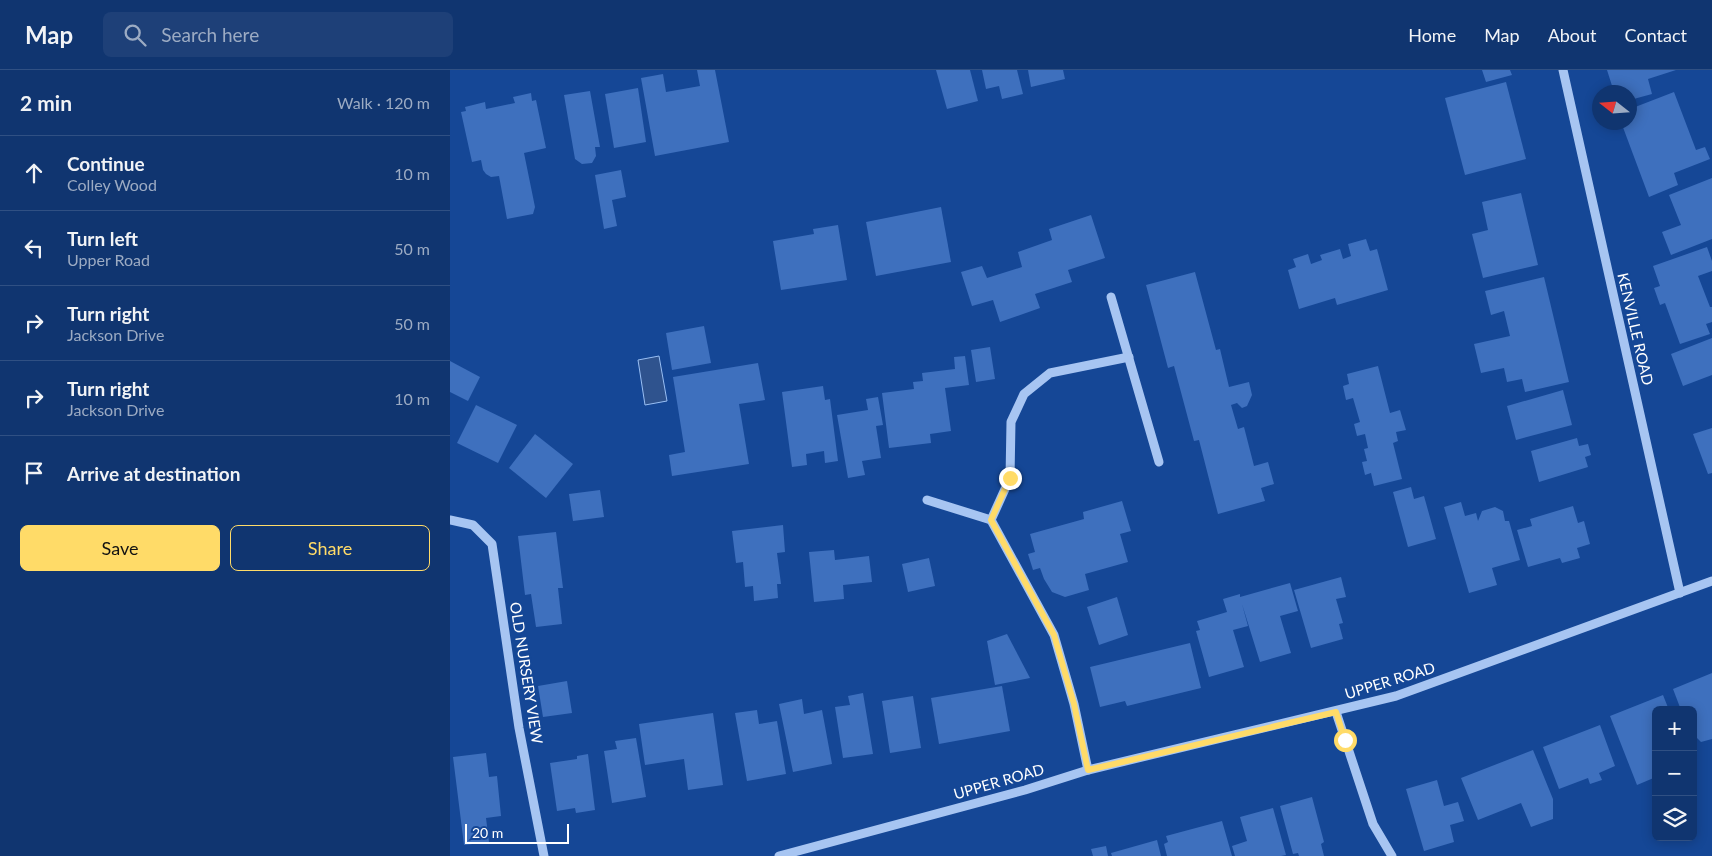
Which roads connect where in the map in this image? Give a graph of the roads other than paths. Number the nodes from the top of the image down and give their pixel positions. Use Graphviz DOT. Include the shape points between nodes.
graph roads {
  1 [pos="1563,70"];
  2 [pos="1111,297"];
  3 [pos="1129,357"];
  4 [pos="1159,462"];
  5 [pos="927,500"];
  6 [pos="450,520"];
  7 [pos="991,520"];
  8 [pos="1712,582"];
  9 [pos="1680,593"];
  10 [pos="1336,712"];
  11 [pos="1088,770"];
  12 [pos="544,856"];
  13 [pos="779,856"];
  14 [pos="1392,856"];
  1 -- 9 [label="street, KENVILLE ROAD"];
  2 -- 3 [label="street"];
  3 -- 4 [label="street"];
  3 -- 7 [label="street" via="1050,373 1024,394 1011,422 1010,478"];
  5 -- 7 [label="street"];
  6 -- 12 [label="street, OLD NURSERY VIEW" via="473,526 492,544 519,728"];
  7 -- 11 [label="street" via="1054,635 1074,704"];
  8 -- 9 [label="street, UPPER ROAD"];
  9 -- 10 [label="street, UPPER ROAD" via="1396,696"];
  10 -- 11 [label="street, UPPER ROAD"];
  10 -- 14 [label="street" via="1373,824"];
  11 -- 13 [label="street, UPPER ROAD"];
}
